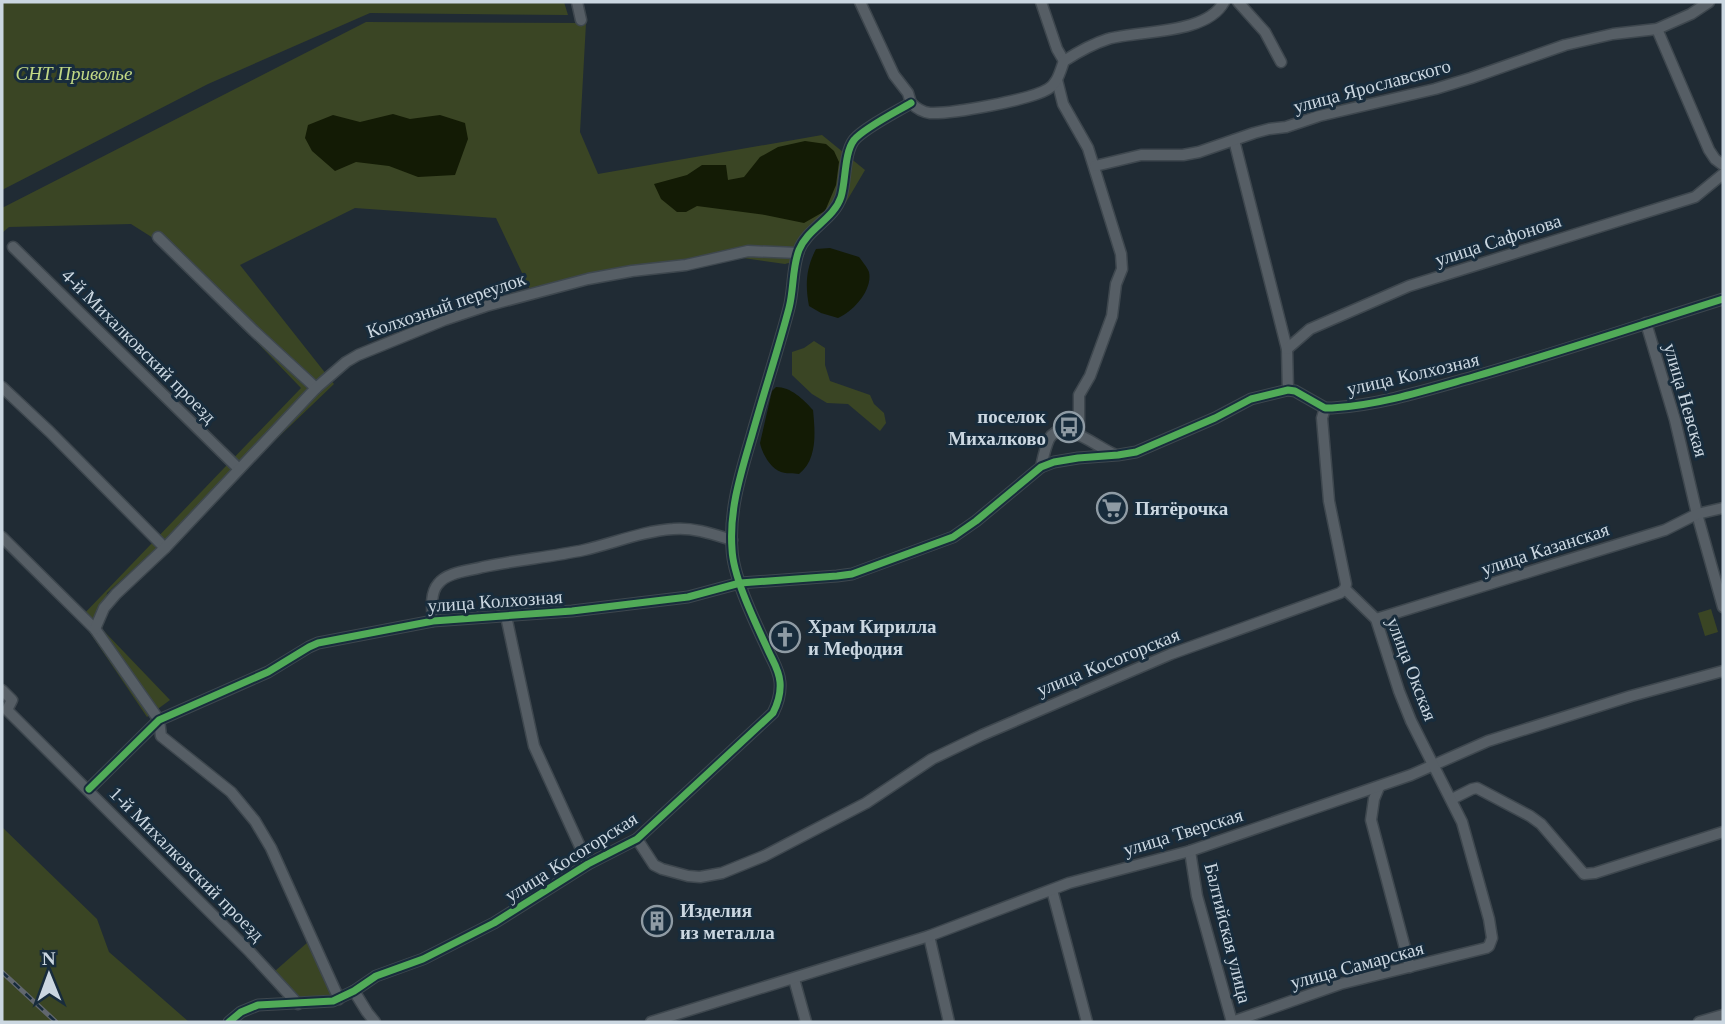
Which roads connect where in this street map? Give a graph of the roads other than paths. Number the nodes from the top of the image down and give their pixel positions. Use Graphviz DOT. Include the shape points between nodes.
graph roads {
  1 [pos="577,2"];
  2 [pos="860,2"];
  3 [pos="1041,2"];
  4 [pos="1224,2"];
  5 [pos="1238,2"];
  6 [pos="1709,2"];
  7 [pos="581,20"];
  8 [pos="1657,29"];
  9 [pos="1063,61"];
  10 [pos="1282,62"];
  11 [pos="1057,80"];
  12 [pos="911,103"];
  13 [pos="1234,140"];
  14 [pos="1723,165"];
  15 [pos="1095,166"];
  16 [pos="1723,174"];
  17 [pos="158,237"];
  18 [pos="13,247"];
  19 [pos="798,253"];
  20 [pos="1723,299"];
  21 [pos="1646,323"];
  22 [pos="1287,349"];
  23 [pos="2,387"];
  24 [pos="316,388"];
  25 [pos="1288,390"];
  26 [pos="1325,408"];
  27 [pos="1079,431"];
  28 [pos="1118,455"];
  29 [pos="1041,467"];
  30 [pos="239,469"];
  31 [pos="1723,508"];
  32 [pos="1697,514"];
  33 [pos="2,537"];
  34 [pos="732,540"];
  35 [pos="165,548"];
  36 [pos="740,583"];
  37 [pos="1345,589"];
  38 [pos="1723,607"];
  39 [pos="506,617"];
  40 [pos="1376,619"];
  41 [pos="433,621"];
  42 [pos="95,629"];
  43 [pos="1723,671"];
  44 [pos="2,690"];
  45 [pos="159,720"];
  46 [pos="1434,766"];
  47 [pos="1379,787"];
  48 [pos="89,789"];
  49 [pos="1452,799"];
  50 [pos="1723,832"];
  51 [pos="637,839"];
  52 [pos="1190,851"];
  53 [pos="588,864"];
  54 [pos="1052,890"];
  55 [pos="929,936"];
  56 [pos="1491,943"];
  57 [pos="1410,967"];
  58 [pos="794,979"];
  59 [pos="354,991"];
  60 [pos="339,999"];
  61 [pos="298,1004"];
  62 [pos="1723,1015"];
  63 [pos="666,1020"];
  64 [pos="229,1022"];
  65 [pos="375,1022"];
  66 [pos="651,1022"];
  67 [pos="806,1022"];
  68 [pos="949,1022"];
  69 [pos="1087,1022"];
  70 [pos="1232,1022"];
  71 [pos="1699,1022"];
  1 -- 7 [label="street"];
  2 -- 12 [label="street"];
  3 -- 9 [label="street"];
  4 -- 9 [label="street" via="1206,19 1110,38"];
  5 -- 10 [label="street" via="1265,32"];
  6 -- 8 [label="street, улица Ярославского"];
  8 -- 13 [label="street, улица Ярославского" via="1565,45 1435,89"];
  8 -- 14 [label="street" via="1709,150"];
  9 -- 11 [label="street"];
  11 -- 12 [label="street" via="1046,90 971,108 933,113"];
  11 -- 15 [label="street" via="1063,104"];
  12 -- 19 [label="street" via="853,142 838,204"];
  13 -- 15 [label="street, улица Ярославского" via="1183,155 1140,155"];
  13 -- 22 [label="street"];
  15 -- 27 [label="street" via="1122,265 1108,332 1079,395"];
  16 -- 22 [label="street, улица Сафонова" via="1695,197 1400,290 1310,330"];
  17 -- 24 [label="street"];
  18 -- 30 [label="street, 4-й Михалковский проезд"];
  19 -- 24 [label="street, Колхозный переулок" via="748,251 607,275 526,295 444,320 358,355"];
  19 -- 34 [label="street" via="789,305 737,487"];
  20 -- 21 [label="street, улица Колхозная"];
  21 -- 26 [label="street, улица Колхозная" via="1420,392"];
  21 -- 32 [label="street, улица Невская"];
  22 -- 25 [label="street"];
  23 -- 35 [label="street"];
  24 -- 30 [label="street, Колхозный переулок"];
  25 -- 26 [label="street, улица Колхозная"];
  25 -- 28 [label="street" via="1251,399 1145,449"];
  26 -- 37 [label="street" via="1329,501"];
  27 -- 28 [label="street"];
  27 -- 29 [label="street" via="1050,432"];
  28 -- 29 [label="street"];
  29 -- 36 [label="street, улица Колхозная" via="953,537 852,574"];
  30 -- 35 [label="street, Колхозный переулок"];
  31 -- 32 [label="street, улица Казанская"];
  32 -- 38 [label="street, улица Невская"];
  32 -- 40 [label="street, улица Казанская" via="1665,530"];
  33 -- 42 [label="street"];
  34 -- 36 [label="street"];
  34 -- 41 [label="street" via="669,529 464,572 436,586"];
  35 -- 42 [label="street, Колхозный переулок" via="116,594"];
  36 -- 39 [label="street, улица Колхозная" via="680,598"];
  36 -- 51 [label="street, улица Косогорская" via="777,667 779,695 771,716"];
  37 -- 40 [label="street, улица Окская"];
  37 -- 51 [label="street, улица Косогорская" via="1171,654 982,735 932,759 855,808 722,873 700,877 662,869 654,865"];
  39 -- 41 [label="street, улица Колхозная"];
  39 -- 53 [label="street" via="534,746"];
  40 -- 46 [label="street, улица Окская" via="1399,691"];
  41 -- 45 [label="street, улица Колхозная" via="314,644 268,672"];
  42 -- 45 [label="street"];
  43 -- 46 [label="street, улица Тверская" via="1488,741"];
  44 -- 48 [label="street, 1-й Михалковский проезд" via="12,700 7,710"];
  45 -- 48 [label="street, улица Колхозная"];
  45 -- 60 [label="street" via="161,736 231,792 255,821"];
  46 -- 47 [label="street, улица Тверская"];
  46 -- 49 [label="street, улица Окская"];
  47 -- 52 [label="street, улица Тверская"];
  47 -- 57 [label="street" via="1371,820"];
  48 -- 61 [label="street, 1-й Михалковский проезд"];
  49 -- 50 [label="street" via="1477,788 1530,816 1583,874"];
  49 -- 56 [label="street, улица Окская" via="1486,903"];
  51 -- 53 [label="street, улица Косогорская"];
  52 -- 54 [label="street, улица Тверская"];
  52 -- 70 [label="street, Балтийская улица" via="1197,896"];
  53 -- 59 [label="street, улица Косогорская" via="494,923 423,959 376,976"];
  54 -- 55 [label="street, улица Тверская"];
  54 -- 69 [label="street"];
  55 -- 58 [label="street, улица Тверская"];
  55 -- 68 [label="street"];
  56 -- 57 [label="street, улица Самарская" via="1474,952"];
  57 -- 70 [label="street, улица Самарская" via="1317,991"];
  58 -- 63 [label="street, улица Тверская"];
  58 -- 67 [label="street"];
  59 -- 60 [label="street, улица Косогорская"];
  59 -- 65 [label="street"];
  60 -- 61 [label="street"];
  61 -- 64 [label="street" via="258,1006"];
  62 -- 71 [label="street"];
  63 -- 66 [label="street, улица Тверская"];
}
